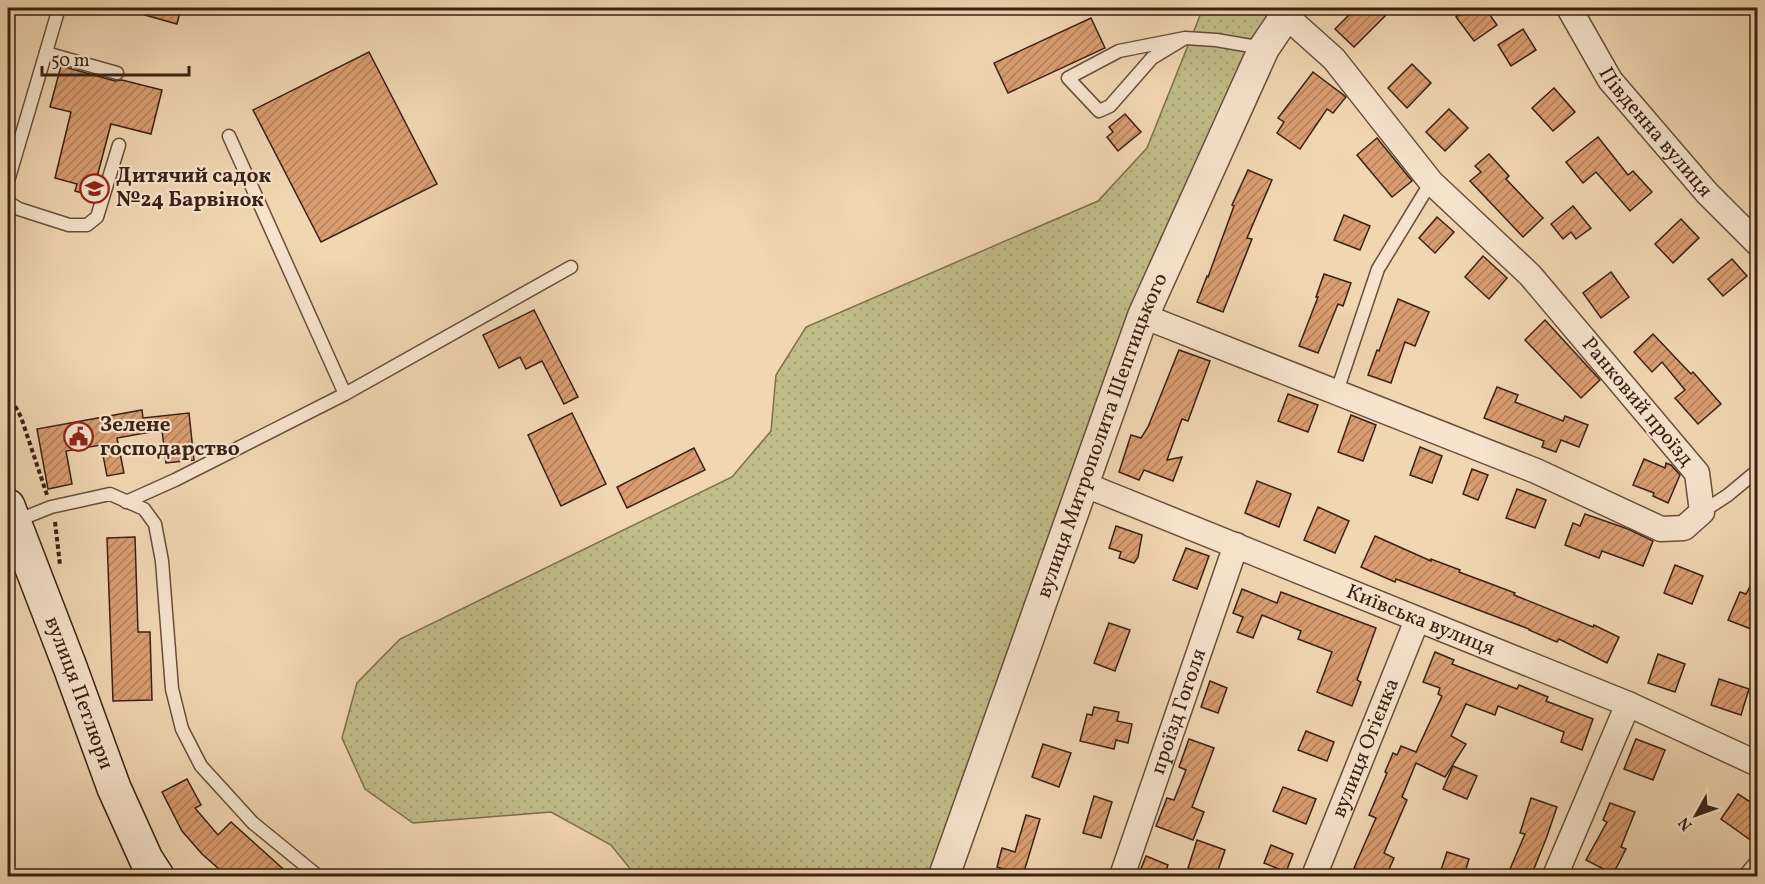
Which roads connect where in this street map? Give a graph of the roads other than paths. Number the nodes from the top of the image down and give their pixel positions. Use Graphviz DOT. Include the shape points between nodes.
graph roads {
  1 [pos="59,8"];
  2 [pos="1569,8"];
  3 [pos="1289,12"];
  4 [pos="1185,38"];
  5 [pos="1264,48"];
  6 [pos="46,53"];
  7 [pos="117,73"];
  8 [pos="229,136"];
  9 [pos="119,145"];
  10 [pos="8,181"];
  11 [pos="1431,182"];
  12 [pos="8,202"];
  13 [pos="1758,244"];
  14 [pos="571,267"];
  15 [pos="1143,316"];
  16 [pos="1337,391"];
  17 [pos="345,394"];
  18 [pos="1758,470"];
  19 [pos="1083,484"];
  20 [pos="126,502"];
  21 [pos="1702,512"];
  22 [pos="11,514"];
  23 [pos="1236,546"];
  24 [pos="1417,620"];
  25 [pos="1628,704"];
  26 [pos="1758,764"];
  27 [pos="1758,869"];
  28 [pos="157,876"];
  29 [pos="318,876"];
  30 [pos="944,876"];
  31 [pos="1122,876"];
  32 [pos="1314,876"];
  33 [pos="1555,876"];
  34 [pos="1752,876"];
  1 -- 6 [label="lane"];
  2 -- 13 [label="street, Південна вулиця" via="1610,80 1707,193"];
  3 -- 5 [label="street, вулиця Митрополита Шептицького"];
  3 -- 11 [label="street, Ранковий проїзд" via="1334,59"];
  4 -- 4 [label="lane" via="1152,58 1110,106 1099,111 1068,78 1119,51"];
  4 -- 5 [label="lane"];
  5 -- 15 [label="street, вулиця Митрополита Шептицького"];
  6 -- 7 [label="lane"];
  6 -- 10 [label="lane"];
  8 -- 17 [label="lane"];
  9 -- 12 [label="lane" via="98,217 87,225 69,225"];
  11 -- 16 [label="lane" via="1378,269"];
  11 -- 21 [label="street, Ранковий проїзд" via="1530,275 1696,473"];
  14 -- 17 [label="lane"];
  15 -- 16 [label="street"];
  15 -- 19 [label="street, вулиця Митрополита Шептицького"];
  16 -- 21 [label="street" via="1536,471 1661,529 1684,528"];
  17 -- 20 [label="lane"];
  18 -- 21 [label="lane"];
  19 -- 23 [label="street, Київська вулиця"];
  19 -- 30 [label="street, вулиця Митрополита Шептицького"];
  20 -- 22 [label="lane" via="110,494"];
  20 -- 29 [label="lane" via="144,509 155,524 162,561 172,689 182,729 201,766 253,823"];
  22 -- 28 [label="main road, вулиця Петлюри" via="114,788"];
  23 -- 24 [label="street, Київська вулиця"];
  23 -- 31 [label="street, проїзд Гоголя"];
  24 -- 25 [label="street, Київська вулиця"];
  24 -- 32 [label="street, вулиця Огієнка"];
  25 -- 26 [label="street, Київська вулиця"];
  25 -- 33 [label="street"];
  27 -- 34 [label="street"];
}
